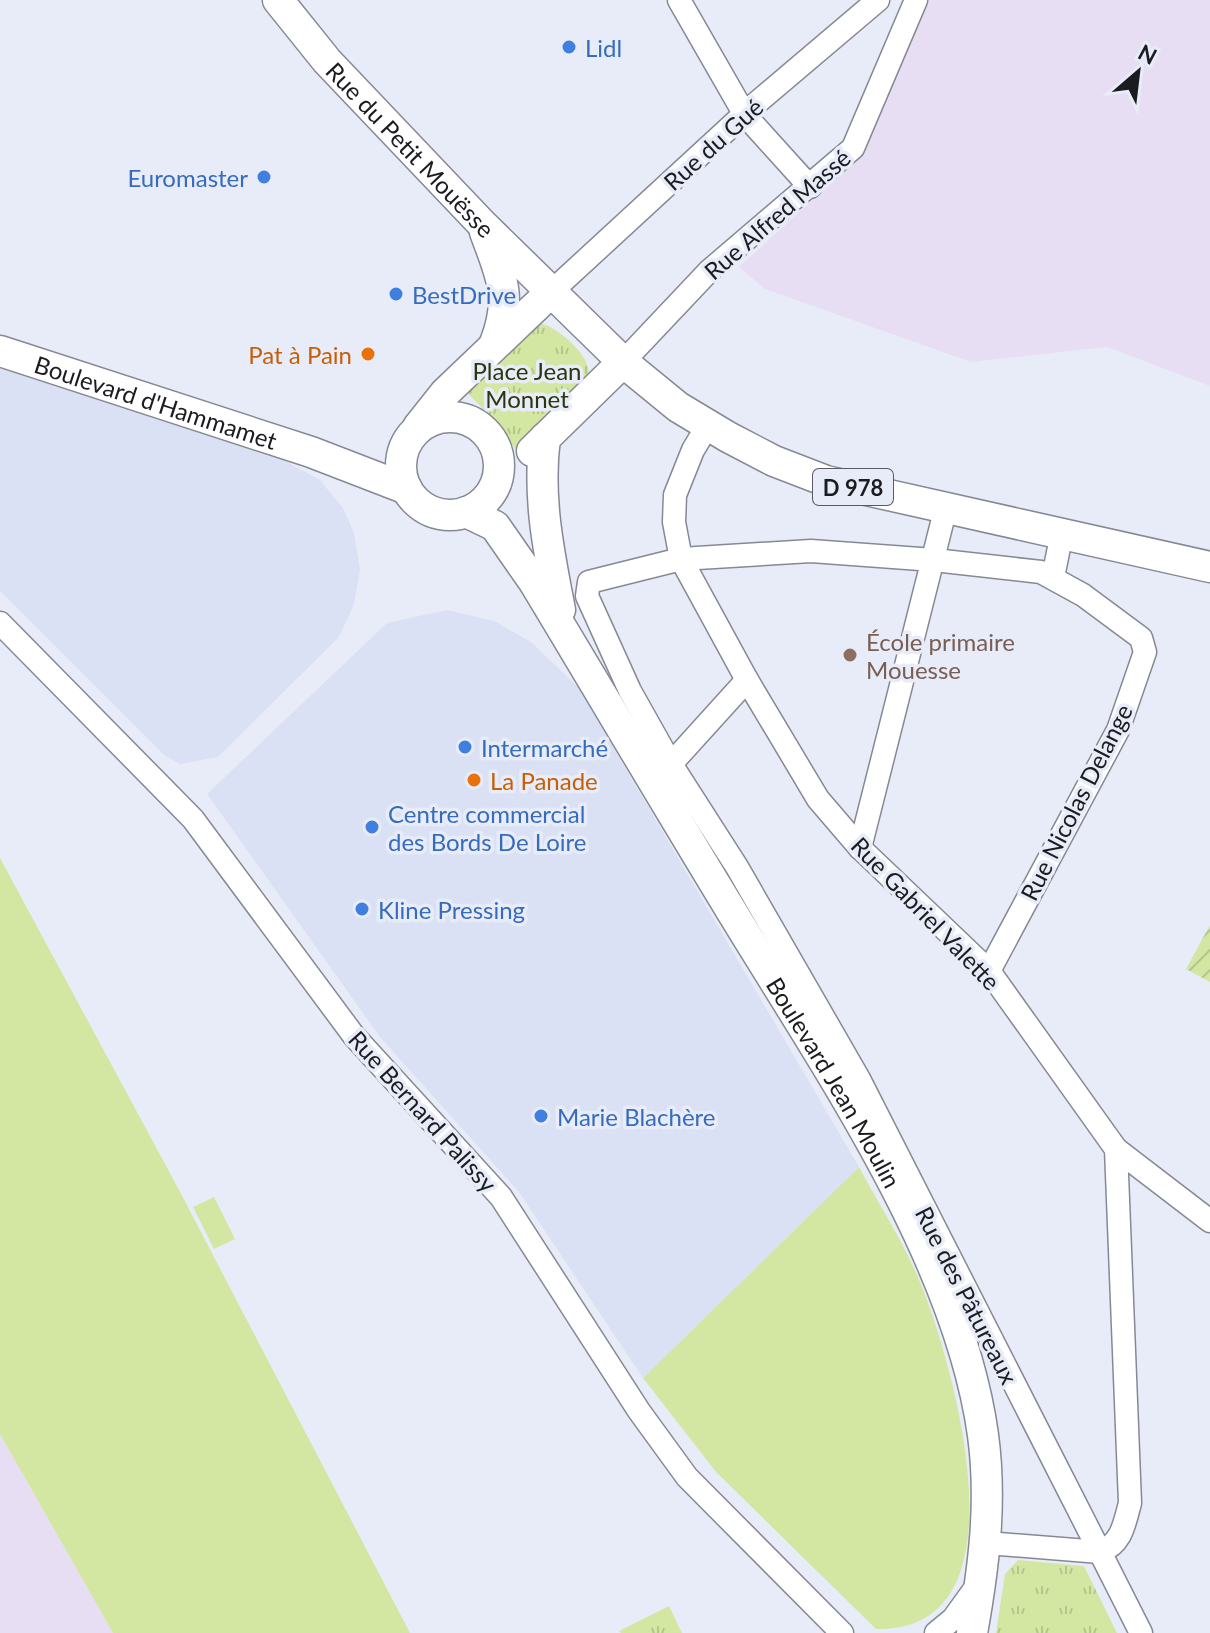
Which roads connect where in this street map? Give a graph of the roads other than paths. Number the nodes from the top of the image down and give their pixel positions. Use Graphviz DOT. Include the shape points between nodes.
graph roads {
  1 [pos="278,0"];
  2 [pos="679,0"];
  3 [pos="878,0"];
  4 [pos="916,0"];
  5 [pos="745,115"];
  6 [pos="810,187"];
  7 [pos="483,225"];
  8 [pos="551,292"];
  9 [pos="494,345"];
  10 [pos="0,351"];
  11 [pos="623,362"];
  12 [pos="708,425"];
  13 [pos="545,438"];
  14 [pos="409,440"];
  15 [pos="311,452"];
  16 [pos="494,488"];
  17 [pos="407,489"];
  18 [pos="946,507"];
  19 [pos="466,512"];
  20 [pos="1062,533"];
  21 [pos="681,559"];
  22 [pos="934,560"];
  23 [pos="1210,567"];
  24 [pos="1053,577"];
  25 [pos="534,582"];
  26 [pos="0,623"];
  27 [pos="564,631"];
  28 [pos="747,680"];
  29 [pos="671,764"];
  30 [pos="860,848"];
  31 [pos="989,971"];
  32 [pos="1116,1149"];
  33 [pos="1210,1221"];
  34 [pos="987,1543"];
  35 [pos="1100,1552"];
  36 [pos="982,1579"];
  37 [pos="825,1614"];
  38 [pos="842,1633"];
  39 [pos="853,1633"];
  40 [pos="936,1633"];
  41 [pos="972,1633"];
  42 [pos="1141,1633"];
  1 -- 7 [label="main road, Rue du Petit Mouësse / D 978" via="327,61"];
  2 -- 5 [label="street"];
  3 -- 5 [label="street, Rue du Gué"];
  4 -- 6 [label="street, Rue Alfred Massé" via="853,148"];
  5 -- 6 [label="street"];
  5 -- 8 [label="street, Rue du Gué"];
  6 -- 11 [label="street, Rue Alfred Massé" via="709,271"];
  7 -- 8 [label="main road, Rue du Petit Mouësse / D 978"];
  7 -- 9 [label="main road" via="506,292 504,321"];
  8 -- 9 [label="main road"];
  8 -- 11 [label="main road, D 978"];
  9 -- 14 [label="main road" via="445,393"];
  10 -- 15 [label="main road, Boulevard d'Hammamet"];
  11 -- 12 [label="main road, D 978"];
  11 -- 13 [label="main road"];
  12 -- 18 [label="main road, D 978" via="774,461 826,481"];
  12 -- 21 [label="street, Rue Gabriel Valette" via="675,495"];
  13 -- 16 [label="main road"];
  13 -- 27 [label="main road" via="543,508"];
  14 -- 15 [label="main road, Boulevard d'Hammamet" via="370,458"];
  14 -- 16 [label="main road" via="439,418 469,420 482,429 498,455"];
  14 -- 17 [label="main road" via="401,461"];
  15 -- 17 [label="main road, Boulevard d'Hammamet"];
  16 -- 19 [label="main road"];
  16 -- 25 [label="main road"];
  17 -- 19 [label="main road" via="439,514"];
  18 -- 20 [label="main road, D 978"];
  18 -- 22 [label="street"];
  19 -- 25 [label="main road" via="495,526"];
  20 -- 23 [label="main road, D 978"];
  20 -- 24 [label="street"];
  21 -- 22 [label="street" via="811,551"];
  21 -- 28 [label="street, Rue Gabriel Valette"];
  21 -- 29 [label="street, Rue des Pâtureaux" via="589,582 587,596 630,691"];
  22 -- 24 [label="street"];
  22 -- 30 [label="street"];
  24 -- 31 [label="street, Rue Nicolas Delange" via="1141,638 1145,652 1118,730"];
  25 -- 27 [label="main road, Boulevard Jean Moulin"];
  26 -- 37 [label="street, Rue Bernard Palissy" via="193,819 354,1036 501,1197 687,1477"];
  27 -- 34 [label="main road, Boulevard Jean Moulin" via="815,1048 925,1252 977,1406 989,1494"];
  28 -- 29 [label="street"];
  28 -- 30 [label="street, Rue Gabriel Valette" via="818,799"];
  29 -- 35 [label="street, Rue des Pâtureaux" via="859,1079"];
  30 -- 31 [label="street, Rue Gabriel Valette"];
  31 -- 32 [label="street, Rue Gabriel Valette"];
  32 -- 33 [label="street, Rue Gabriel Valette"];
  32 -- 35 [label="street" via="1130,1503 1114,1546"];
  34 -- 35 [label="street"];
  34 -- 36 [label="main road, Boulevard Jean Moulin"];
  35 -- 42 [label="street"];
  36 -- 40 [label="street"];
  36 -- 41 [label="main road, Boulevard Jean Moulin"];
  37 -- 38 [label="street, Rue Bernard Palissy"];
  37 -- 39 [label="street, Rue Bernard Palissy"];
}
